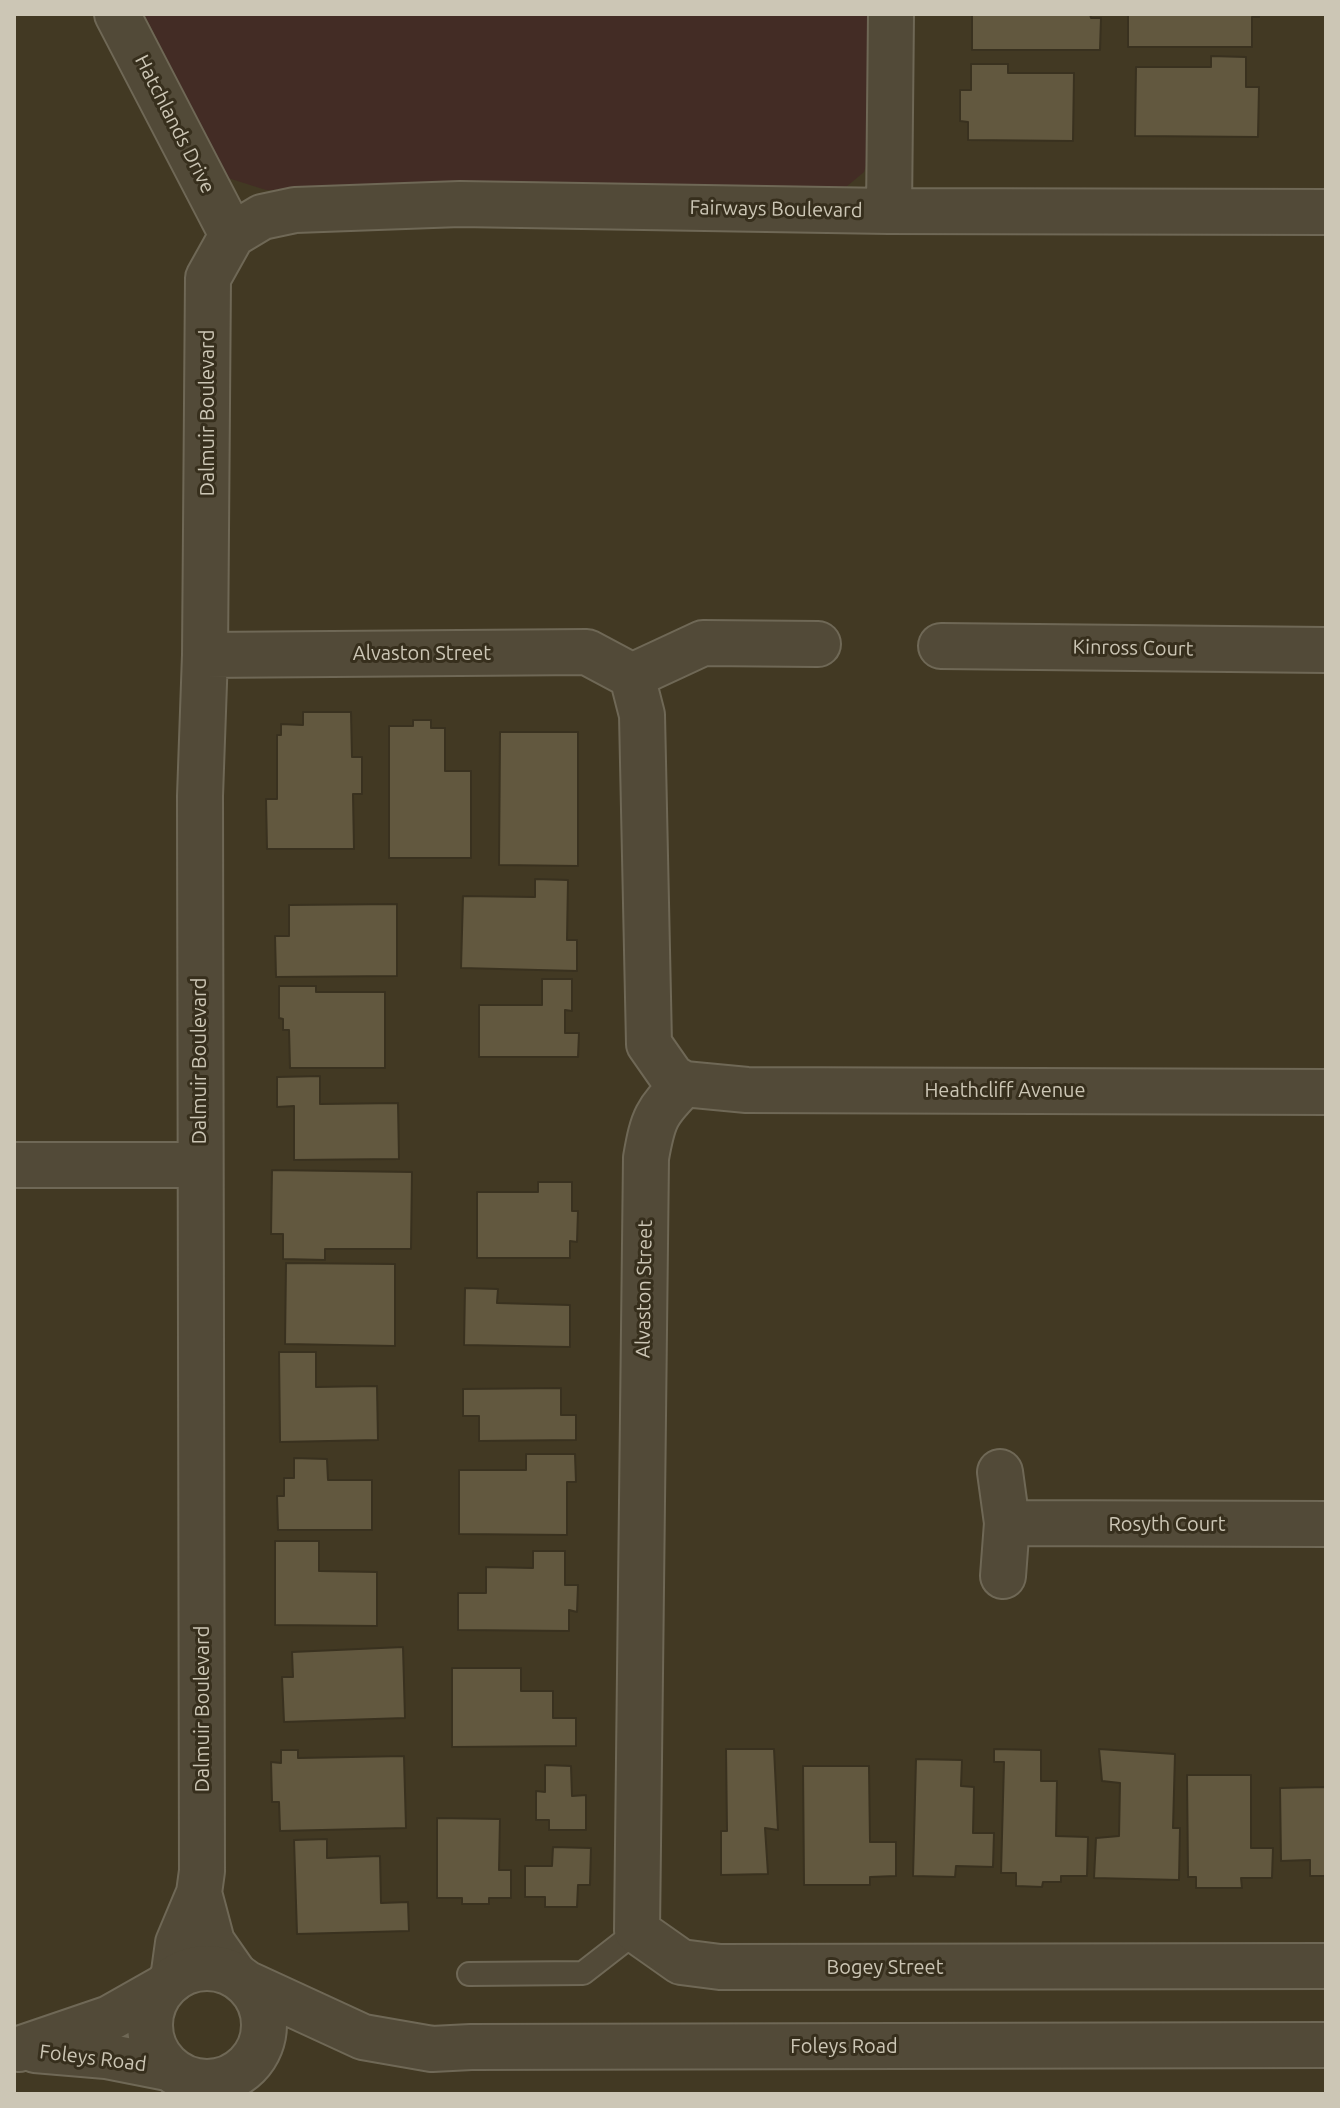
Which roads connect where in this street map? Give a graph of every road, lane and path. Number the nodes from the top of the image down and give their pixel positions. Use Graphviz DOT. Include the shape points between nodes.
graph roads {
  1 [pos="117,14"];
  2 [pos="891,14"];
  3 [pos="889,211"];
  4 [pos="1326,212"];
  5 [pos="232,235"];
  6 [pos="818,644"];
  7 [pos="941,646"];
  8 [pos="1326,650"];
  9 [pos="205,655"];
  10 [pos="632,676"];
  11 [pos="684,1084"];
  12 [pos="1326,1092"];
  13 [pos="14,1165"];
  14 [pos="199,1165"];
  15 [pos="1000,1472"];
  16 [pos="1007,1523"];
  17 [pos="1326,1524"];
  18 [pos="1003,1576"];
  19 [pos="199,1893"];
  20 [pos="637,1931"];
  21 [pos="1326,1966"];
  22 [pos="469,1974"];
  23 [pos="241,1980"];
  24 [pos="168,1984"];
  25 [pos="363,2037"];
  26 [pos="1326,2045"];
  27 [pos="16,2049"];
  28 [pos="255,2059"];
  29 [pos="167,2068"];
  1 -- 5 [label="street, Hatchlands Drive"];
  2 -- 3 [label="street"];
  3 -- 4 [label="street, Fairways Boulevard"];
  3 -- 5 [label="street, Fairways Boulevard" via="460,204 310,209 262,217"];
  5 -- 9 [label="street, Dalmuir Boulevard" via="208,278"];
  6 -- 10 [label="street" via="703,643"];
  7 -- 8 [label="street, Kinross Court"];
  9 -- 10 [label="street, Alvaston Street" via="587,652"];
  9 -- 14 [label="street, Dalmuir Boulevard"];
  10 -- 11 [label="street" via="642,715 649,1044 672,1077"];
  11 -- 12 [label="street, Heathcliff Avenue" via="747,1090"];
  11 -- 20 [label="street, Alvaston Street" via="661,1108 646,1158"];
  13 -- 14 [label="street"];
  14 -- 19 [label="street, Dalmuir Boulevard"];
  15 -- 16 [label="street"];
  16 -- 17 [label="street, Rosyth Court"];
  16 -- 18 [label="street"];
  19 -- 23 [label="street, Dalmuir Boulevard" via="212,1942"];
  19 -- 24 [label="street, Dalmuir Boulevard"];
  20 -- 21 [label="street, Bogey Street" via="681,1962 720,1967"];
  20 -- 22 [label="lane" via="583,1973"];
  23 -- 24 [label="street" via="214,1969 192,1970"];
  23 -- 25 [label="street, Foleys Road"];
  23 -- 28 [label="street" via="262,2007 265,2034"];
  24 -- 27 [label="street, Foleys Road" via="110,2018"];
  24 -- 29 [label="street" via="151,2015 152,2043"];
  25 -- 26 [label="street, Foleys Road" via="432,2049"];
  25 -- 28 [label="street, Foleys Road" via="297,2043"];
  27 -- 29 [label="street, Foleys Road" via="106,2056"];
  28 -- 29 [label="street" via="230,2079 197,2082"];
}
